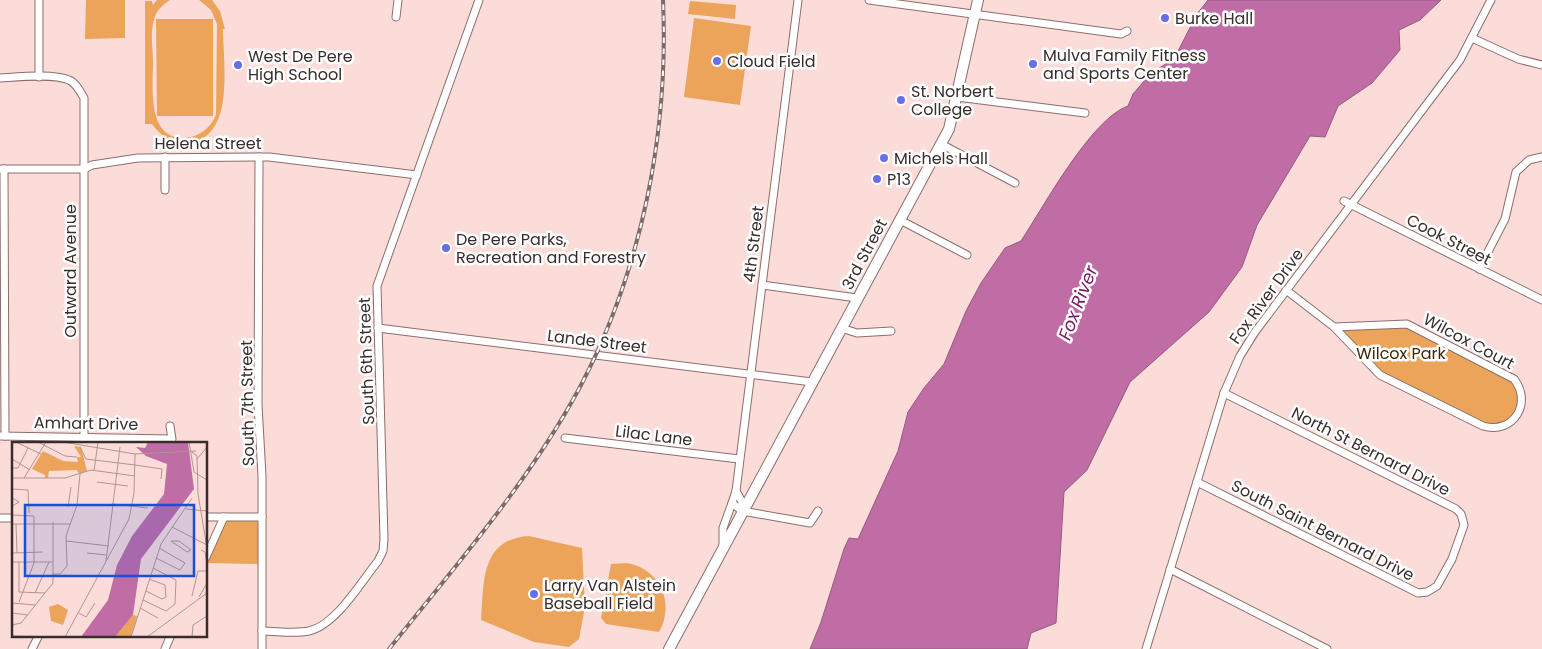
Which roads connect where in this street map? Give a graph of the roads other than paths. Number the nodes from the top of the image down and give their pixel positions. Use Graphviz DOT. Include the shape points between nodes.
graph roads {
  1 [pos="39,0"];
  2 [pos="398,0"];
  3 [pos="479,0"];
  4 [pos="798,0"];
  5 [pos="869,0"];
  6 [pos="978,0"];
  7 [pos="1491,0"];
  8 [pos="975,15"];
  9 [pos="396,17"];
  10 [pos="1127,32"];
  11 [pos="1472,38"];
  12 [pos="1542,65"];
  13 [pos="39,77"];
  14 [pos="0,78"];
  15 [pos="957,97"];
  16 [pos="1085,113"];
  17 [pos="941,144"];
  18 [pos="165,157"];
  19 [pos="259,157"];
  20 [pos="1542,157"];
  21 [pos="2,169"];
  22 [pos="84,169"];
  23 [pos="417,176"];
  24 [pos="1015,183"];
  25 [pos="165,190"];
  26 [pos="1348,203"];
  27 [pos="900,220"];
  28 [pos="967,255"];
  29 [pos="1479,269"];
  30 [pos="762,285"];
  31 [pos="1286,290"];
  32 [pos="857,298"];
  33 [pos="1542,300"];
  34 [pos="1334,326"];
  35 [pos="378,328"];
  36 [pos="841,328"];
  37 [pos="891,331"];
  38 [pos="750,374"];
  39 [pos="812,382"];
  40 [pos="1224,393"];
  41 [pos="170,426"];
  42 [pos="3,436"];
  43 [pos="565,438"];
  44 [pos="84,439"];
  45 [pos="739,459"];
  46 [pos="1197,482"];
  47 [pos="736,491"];
  48 [pos="732,503"];
  49 [pos="742,511"];
  50 [pos="818,511"];
  51 [pos="208,517"];
  52 [pos="224,517"];
  53 [pos="262,517"];
  54 [pos="723,548"];
  55 [pos="208,553"];
  56 [pos="1452,559"];
  57 [pos="1170,569"];
  58 [pos="262,631"];
  59 [pos="38,636"];
  60 [pos="171,636"];
  61 [pos="32,649"];
  62 [pos="165,649"];
  63 [pos="262,649"];
  64 [pos="669,649"];
  65 [pos="1146,649"];
  66 [pos="1327,649"];
  1 -- 13 [label="street"];
  2 -- 9 [label="street"];
  3 -- 23 [label="street, South 6th Street"];
  4 -- 30 [label="street, 4th Street"];
  5 -- 8 [label="street"];
  6 -- 8 [label="main road, 3rd Street"];
  7 -- 11 [label="street, Fox River Drive"];
  8 -- 10 [label="street" via="1122,34"];
  8 -- 15 [label="main road, 3rd Street"];
  11 -- 12 [label="street" via="1510,56"];
  11 -- 26 [label="street, Fox River Drive" via="1460,60"];
  13 -- 14 [label="street"];
  13 -- 22 [label="street, Outward Avenue" via="69,80 84,98"];
  15 -- 16 [label="street"];
  15 -- 17 [label="main road, 3rd Street"];
  17 -- 24 [label="street"];
  17 -- 27 [label="main road, 3rd Street"];
  18 -- 19 [label="street, Helena Street"];
  18 -- 22 [label="street, Helena Street" via="126,159"];
  18 -- 25 [label="street"];
  19 -- 23 [label="street, Helena Street"];
  19 -- 53 [label="street, South 7th Street" via="258,405"];
  20 -- 29 [label="street" via="1529,160 1516,172 1505,219"];
  21 -- 22 [label="street, Helena Street"];
  21 -- 42 [label="street"];
  22 -- 44 [label="street, Outward Avenue"];
  23 -- 35 [label="street, South 6th Street" via="377,286"];
  26 -- 29 [label="street, Cook Street"];
  26 -- 31 [label="street, Fox River Drive"];
  27 -- 28 [label="street"];
  27 -- 32 [label="main road, 3rd Street"];
  29 -- 33 [label="street, Cook Street"];
  30 -- 32 [label="street"];
  30 -- 38 [label="street, 4th Street"];
  31 -- 34 [label="street, Wilcox Court"];
  31 -- 40 [label="street, Fox River Drive" via="1240,356"];
  32 -- 36 [label="main road, 3rd Street"];
  34 -- 34 [label="street, Wilcox Court" via="1380,374 1483,426 1501,427 1514,420 1519,412 1522,395 1514,379 1407,324"];
  35 -- 38 [label="street, Lande Street"];
  35 -- 58 [label="street, South 6th Street" via="383,551 333,618 322,626 308,631"];
  36 -- 37 [label="street" via="857,333"];
  36 -- 39 [label="main road, 3rd Street"];
  38 -- 39 [label="street, Lande Street"];
  38 -- 45 [label="street, 4th Street"];
  39 -- 49 [label="main road, 3rd Street"];
  40 -- 46 [label="street, Fox River Drive"];
  40 -- 56 [label="street, North St Bernard Drive" via="1456,509 1462,514 1464,525"];
  41 -- 44 [label="street, Amhart Drive" via="172,439"];
  42 -- 44 [label="street, Amhart Drive"];
  43 -- 45 [label="street, Lilac Lane"];
  45 -- 47 [label="street, 4th Street"];
  46 -- 56 [label="street, South Saint Bernard Drive" via="1415,592 1434,589"];
  46 -- 57 [label="street, Fox River Drive"];
  47 -- 48 [label="street, 4th Street"];
  47 -- 49 [label="street, 4th Street" via="742,502"];
  48 -- 49 [label="street"];
  48 -- 54 [label="street, 4th Street" via="723,528"];
  49 -- 50 [label="street" via="810,523"];
  49 -- 54 [label="main road, 3rd Street"];
  51 -- 52 [label="street"];
  52 -- 53 [label="street"];
  52 -- 55 [label="street"];
  53 -- 58 [label="street, South 7th Street"];
  54 -- 64 [label="main road, 3rd Street"];
  57 -- 65 [label="street, Fox River Drive"];
  57 -- 66 [label="street"];
  58 -- 63 [label="street, South 7th Street"];
  59 -- 61 [label="street"];
  60 -- 62 [label="street"];
}
